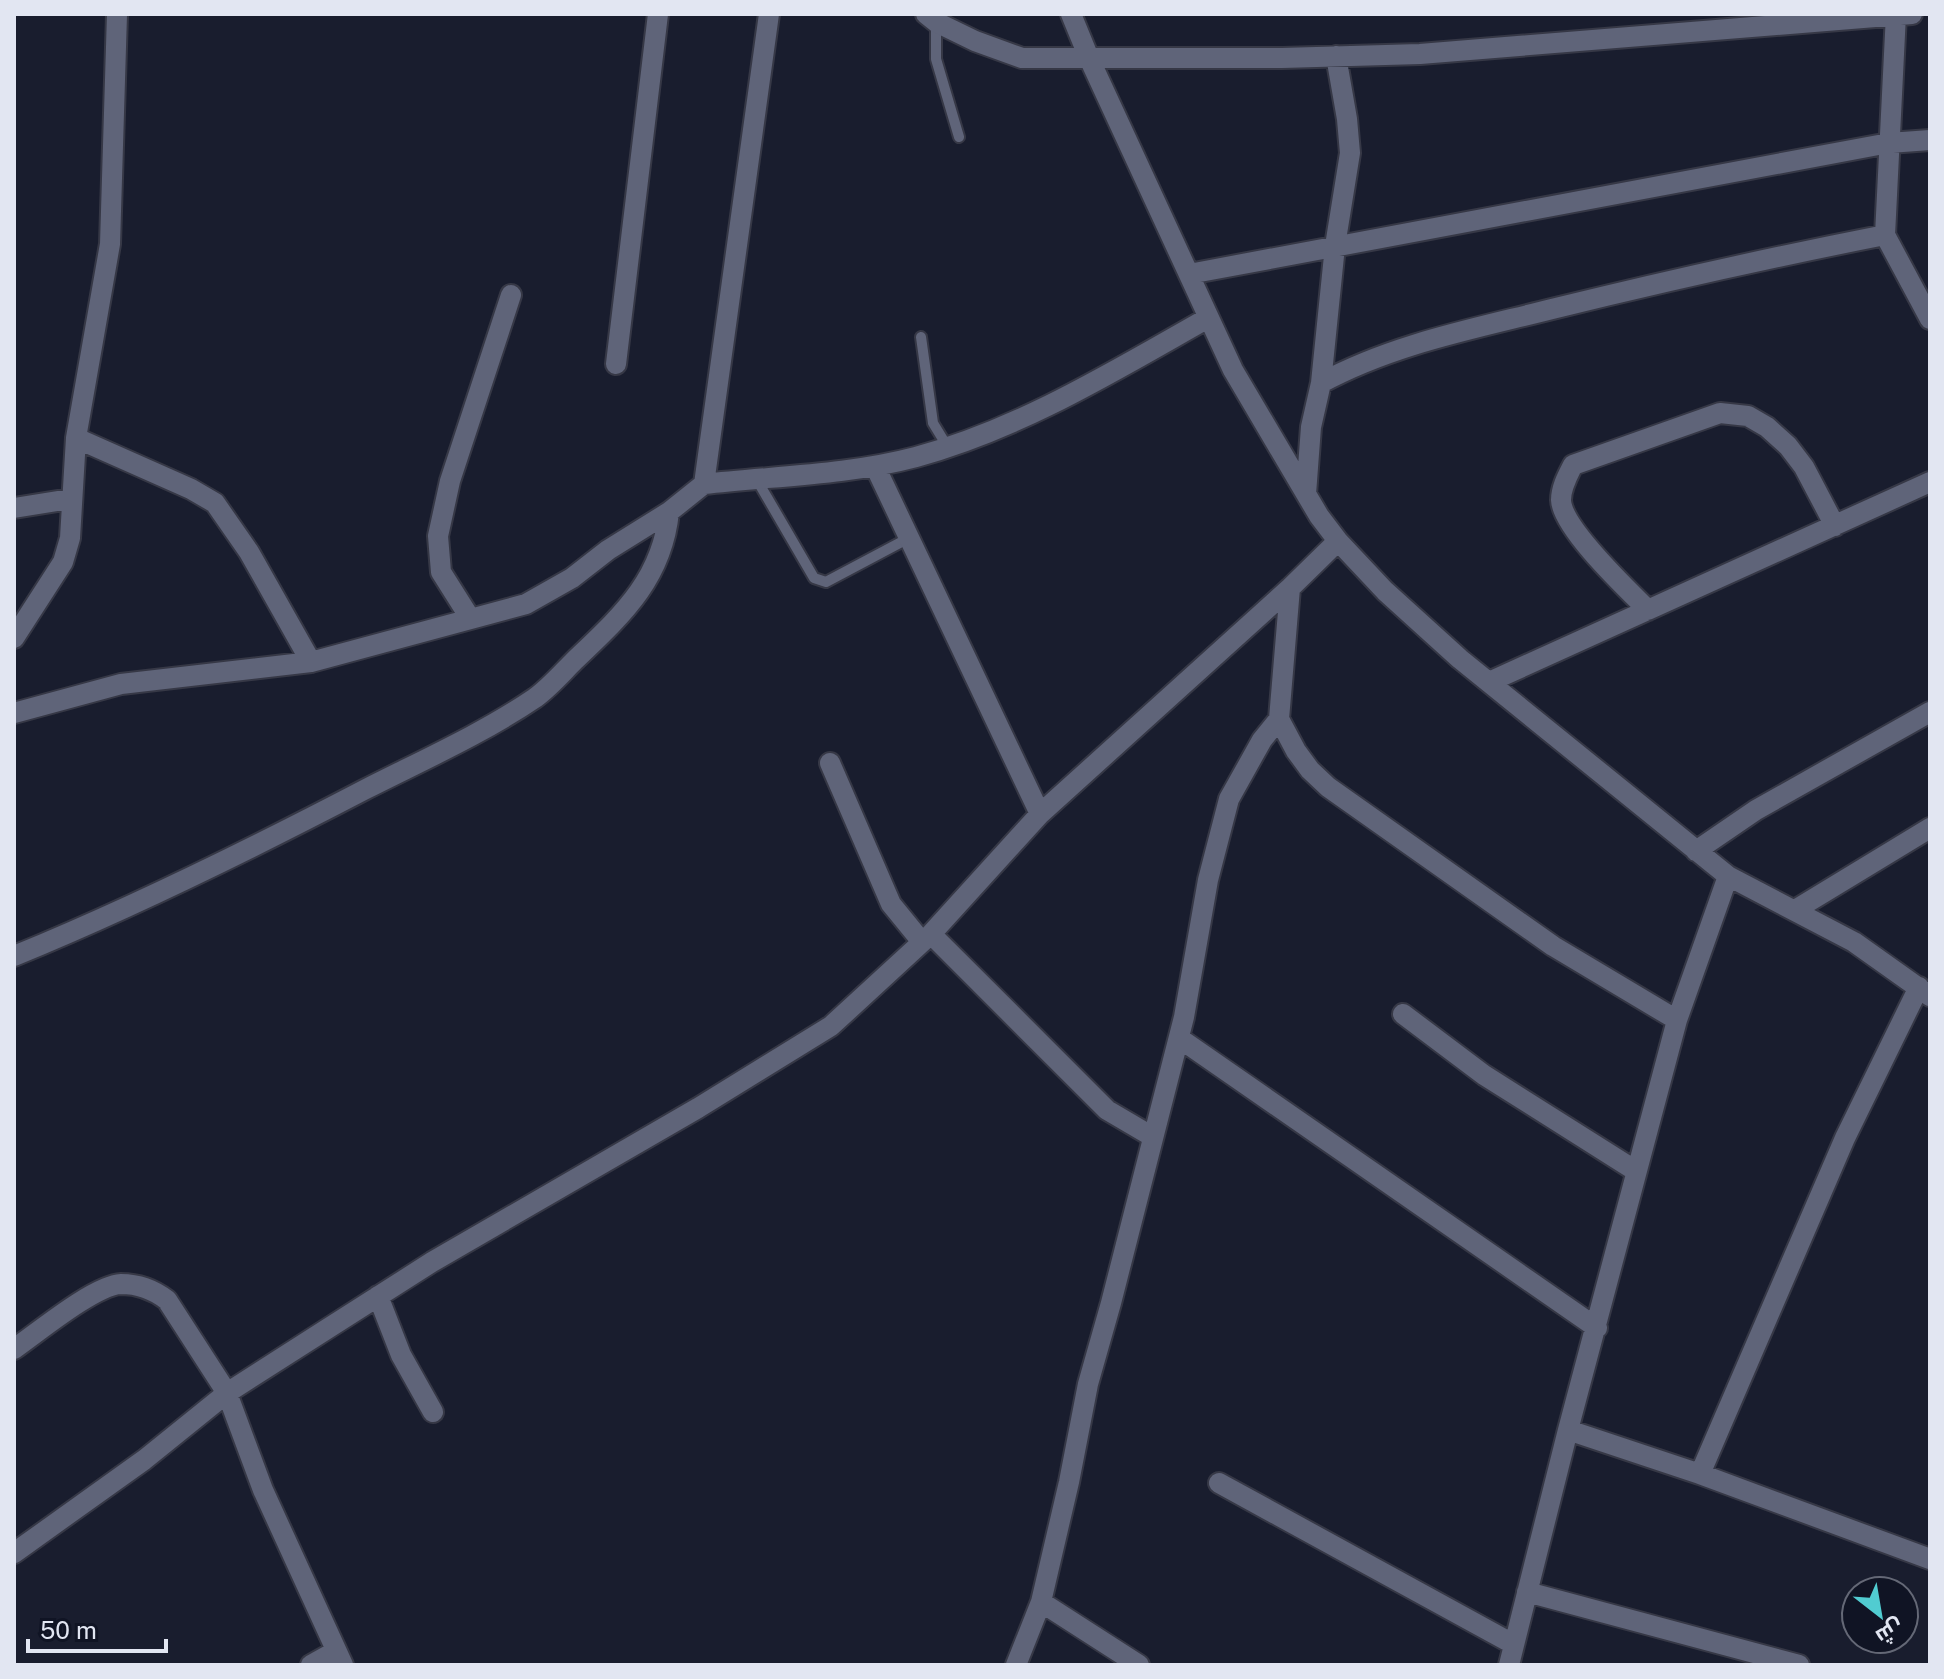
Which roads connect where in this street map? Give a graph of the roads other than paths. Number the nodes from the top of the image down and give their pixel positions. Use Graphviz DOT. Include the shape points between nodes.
graph roads {
  1 [pos="117,14"];
  2 [pos="658,14"];
  3 [pos="769,14"];
  4 [pos="1071,14"];
  5 [pos="1901,14"];
  6 [pos="931,18"];
  7 [pos="1336,56"];
  8 [pos="1089,58"];
  9 [pos="959,137"];
  10 [pos="1930,140"];
  11 [pos="1889,143"];
  12 [pos="1885,235"];
  13 [pos="1335,246"];
  14 [pos="1189,274"];
  15 [pos="511,295"];
  16 [pos="1208,318"];
  17 [pos="1930,319"];
  18 [pos="921,337"];
  19 [pos="616,364"];
  20 [pos="1321,383"];
  21 [pos="76,438"];
  22 [pos="947,446"];
  23 [pos="875,466"];
  24 [pos="756,478"];
  25 [pos="1930,482"];
  26 [pos="704,484"];
  27 [pos="1306,494"];
  28 [pos="70,499"];
  29 [pos="14,508"];
  30 [pos="669,512"];
  31 [pos="1835,526"];
  32 [pos="909,538"];
  33 [pos="1338,541"];
  34 [pos="1290,588"];
  35 [pos="1648,610"];
  36 [pos="470,618"];
  37 [pos="14,638"];
  38 [pos="311,662"];
  39 [pos="1489,682"];
  40 [pos="1930,712"];
  41 [pos="14,713"];
  42 [pos="1279,719"];
  43 [pos="830,763"];
  44 [pos="1040,814"];
  45 [pos="1930,828"];
  46 [pos="1696,851"];
  47 [pos="1728,876"];
  48 [pos="1795,910"];
  49 [pos="926,938"];
  50 [pos="14,956"];
  51 [pos="1924,992"];
  52 [pos="1403,1014"];
  53 [pos="1677,1020"];
  54 [pos="1179,1038"];
  55 [pos="1153,1137"];
  56 [pos="1636,1171"];
  57 [pos="378,1296"];
  58 [pos="1597,1328"];
  59 [pos="14,1349"];
  60 [pos="227,1393"];
  61 [pos="433,1412"];
  62 [pos="1568,1430"];
  63 [pos="1700,1474"];
  64 [pos="1219,1483"];
  65 [pos="14,1553"];
  66 [pos="1930,1559"];
  67 [pos="1527,1592"];
  68 [pos="1041,1602"];
  69 [pos="1513,1644"];
  70 [pos="340,1658"];
  71 [pos="311,1665"];
  72 [pos="1016,1665"];
  73 [pos="1139,1665"];
  74 [pos="1509,1665"];
  75 [pos="1799,1665"];
  1 -- 21 [label="street" via="110,244"];
  2 -- 19 [label="street"];
  3 -- 26 [label="street"];
  4 -- 8 [label="street"];
  5 -- 7 [label="street" via="1435,53"];
  5 -- 11 [label="street"];
  6 -- 8 [label="street" via="1022,58"];
  6 -- 9 [label="lane" via="936,59"];
  7 -- 8 [label="street"];
  7 -- 13 [label="street" via="1350,153"];
  8 -- 14 [label="street"];
  10 -- 11 [label="street"];
  11 -- 12 [label="street"];
  11 -- 13 [label="street"];
  12 -- 17 [label="street"];
  12 -- 20 [label="street" via="1721,268 1416,342"];
  13 -- 14 [label="street"];
  13 -- 20 [label="street"];
  14 -- 16 [label="street"];
  15 -- 36 [label="street" via="450,481 438,536 441,572"];
  16 -- 22 [label="street" via="1072,395"];
  16 -- 27 [label="street"];
  18 -- 22 [label="lane" via="933,423"];
  20 -- 27 [label="street" via="1311,427"];
  21 -- 28 [label="street"];
  21 -- 38 [label="street" via="215,503"];
  22 -- 23 [label="street"];
  23 -- 24 [label="street"];
  23 -- 32 [label="street"];
  24 -- 26 [label="street"];
  24 -- 32 [label="lane" via="814,578 826,582"];
  25 -- 31 [label="street"];
  26 -- 30 [label="street"];
  27 -- 33 [label="street"];
  28 -- 29 [label="street"];
  28 -- 37 [label="street" via="70,538 63,562"];
  30 -- 36 [label="street" via="526,604"];
  30 -- 50 [label="street" via="666,540 632,603 537,697 195,876"];
  31 -- 35 [label="street"];
  31 -- 35 [label="street" via="1788,446 1748,416 1720,413 1573,465 1561,498 1564,515"];
  32 -- 44 [label="street"];
  33 -- 34 [label="street"];
  33 -- 39 [label="street" via="1425,629"];
  34 -- 42 [label="street"];
  34 -- 44 [label="street"];
  35 -- 39 [label="street"];
  36 -- 38 [label="street"];
  38 -- 41 [label="street" via="121,684"];
  39 -- 46 [label="street"];
  40 -- 46 [label="street" via="1756,810"];
  42 -- 53 [label="street" via="1296,751 1328,787 1553,946"];
  42 -- 54 [label="street" via="1229,799"];
  43 -- 49 [label="street" via="891,904"];
  44 -- 49 [label="street"];
  45 -- 48 [label="street"];
  46 -- 47 [label="street"];
  47 -- 48 [label="street"];
  47 -- 53 [label="street"];
  48 -- 51 [label="street" via="1878,957"];
  49 -- 55 [label="street" via="1107,1110"];
  49 -- 57 [label="street" via="831,1026"];
  51 -- 63 [label="street" via="1845,1138"];
  52 -- 56 [label="street" via="1484,1075"];
  53 -- 56 [label="street"];
  54 -- 55 [label="street"];
  54 -- 58 [label="street"];
  55 -- 68 [label="street" via="1088,1384"];
  56 -- 58 [label="street"];
  57 -- 60 [label="street"];
  57 -- 61 [label="street" via="401,1355"];
  58 -- 62 [label="street"];
  59 -- 60 [label="street" via="104,1289 138,1286 167,1300"];
  60 -- 65 [label="street"];
  60 -- 70 [label="street" via="263,1490"];
  62 -- 63 [label="street"];
  62 -- 67 [label="street"];
  63 -- 66 [label="street"];
  64 -- 69 [label="street"];
  67 -- 69 [label="street"];
  67 -- 75 [label="street"];
  68 -- 72 [label="street"];
  68 -- 73 [label="street"];
  69 -- 74 [label="street"];
  70 -- 71 [label="street"];
}
